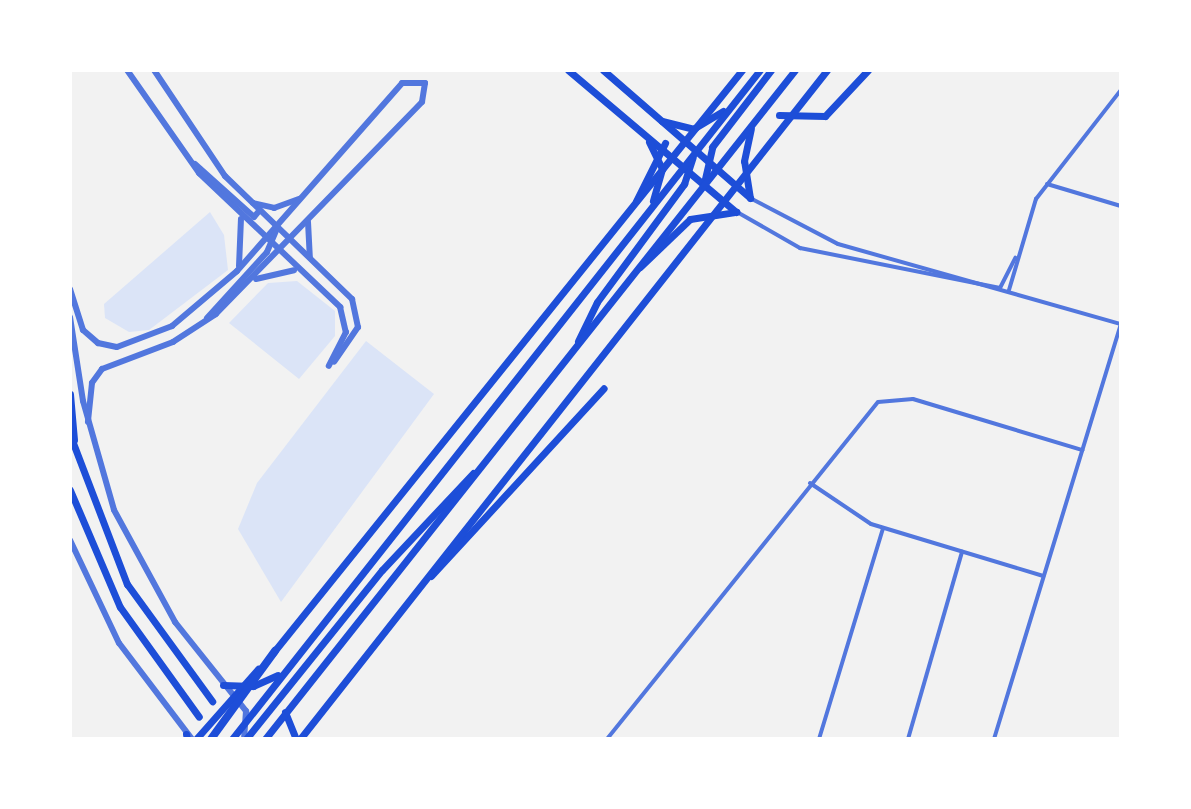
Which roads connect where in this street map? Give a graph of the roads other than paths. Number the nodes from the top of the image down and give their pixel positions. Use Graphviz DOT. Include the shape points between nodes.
graph roads {
  1 [pos="127,70"];
  2 [pos="154,70"];
  3 [pos="568,70"];
  4 [pos="603,70"];
  5 [pos="742,70"];
  6 [pos="760,70"];
  7 [pos="771,70"];
  8 [pos="795,70"];
  9 [pos="827,70"];
  10 [pos="868,70"];
  11 [pos="1121,90"];
  12 [pos="732,105"];
  13 [pos="779,115"];
  14 [pos="657,118"];
  15 [pos="756,120"];
  16 [pos="646,137"];
  17 [pos="665,143"];
  18 [pos="712,147"];
  19 [pos="694,154"];
  20 [pos="727,156"];
  21 [pos="186,158"];
  22 [pos="687,169"];
  23 [pos="710,169"];
  24 [pos="675,177"];
  25 [pos="704,183"];
  26 [pos="684,184"];
  27 [pos="1047,184"];
  28 [pos="306,195"];
  29 [pos="750,198"];
  30 [pos="249,201"];
  31 [pos="635,204"];
  32 [pos="1121,206"];
  33 [pos="651,207"];
  34 [pos="259,211"];
  35 [pos="736,212"];
  36 [pos="239,215"];
  37 [pos="309,219"];
  38 [pos="276,228"];
  39 [pos="288,240"];
  40 [pos="265,241"];
  41 [pos="274,250"];
  42 [pos="1016,258"];
  43 [pos="311,261"];
  44 [pos="638,267"];
  45 [pos="295,270"];
  46 [pos="237,271"];
  47 [pos="249,283"];
  48 [pos="1000,288"];
  49 [pos="70,289"];
  50 [pos="1009,291"];
  51 [pos="70,317"];
  52 [pos="1121,324"];
  53 [pos="203,325"];
  54 [pos="576,347"];
  55 [pos="604,388"];
  56 [pos="70,394"];
  57 [pos="88,422"];
  58 [pos="70,435"];
  59 [pos="499,445"];
  60 [pos="1082,450"];
  61 [pos="74,451"];
  62 [pos="810,483"];
  63 [pos="70,490"];
  64 [pos="883,528"];
  65 [pos="70,540"];
  66 [pos="962,552"];
  67 [pos="1044,576"];
  68 [pos="420,585"];
  69 [pos="275,651"];
  70 [pos="284,672"];
  71 [pos="223,685"];
  72 [pos="212,701"];
  73 [pos="285,712"];
  74 [pos="199,717"];
  75 [pos="248,717"];
  76 [pos="190,738"];
  77 [pos="211,739"];
  78 [pos="232,739"];
  79 [pos="245,739"];
  80 [pos="265,739"];
  81 [pos="298,739"];
  82 [pos="607,739"];
  83 [pos="819,739"];
  84 [pos="908,739"];
  85 [pos="994,739"];
  1 -- 21 [label="street"];
  2 -- 30 [label="street"];
  3 -- 16 [label="main road"];
  4 -- 14 [label="main road"];
  5 -- 31 [label="main road"];
  6 -- 12 [label="main road"];
  7 -- 18 [label="main road"];
  8 -- 15 [label="main road"];
  9 -- 68 [label="main road"];
  10 -- 13 [label="main road" via="825,116"];
  11 -- 27 [label="street"];
  12 -- 14 [label="main road" via="693,129"];
  12 -- 19 [label="main road"];
  14 -- 19 [label="main road"];
  15 -- 20 [label="main road"];
  15 -- 29 [label="main road" via="745,153"];
  16 -- 22 [label="main road"];
  16 -- 33 [label="main road" via="662,169"];
  17 -- 31 [label="main road"];
  18 -- 20 [label="main road"];
  18 -- 23 [label="main road"];
  19 -- 22 [label="main road"];
  19 -- 23 [label="main road"];
  20 -- 23 [label="main road"];
  21 -- 34 [label="street" via="254,217"];
  21 -- 36 [label="street"];
  22 -- 24 [label="main road"];
  22 -- 25 [label="main road"];
  22 -- 26 [label="main road"];
  23 -- 25 [label="main road"];
  23 -- 29 [label="main road"];
  24 -- 26 [label="main road"];
  24 -- 33 [label="main road"];
  25 -- 35 [label="main road"];
  25 -- 44 [label="main road"];
  26 -- 54 [label="main road" via="597,302"];
  27 -- 32 [label="street"];
  27 -- 42 [label="street"];
  28 -- 30 [label="street" via="274,208"];
  28 -- 37 [label="street" via="402,83 425,83 422,102"];
  28 -- 38 [label="street"];
  29 -- 48 [label="street" via="838,244"];
  30 -- 34 [label="street"];
  31 -- 69 [label="main road"];
  33 -- 70 [label="main road"];
  34 -- 38 [label="street"];
  35 -- 44 [label="main road" via="690,219 658,256"];
  35 -- 48 [label="street" via="800,248"];
  36 -- 40 [label="street"];
  36 -- 46 [label="street" via="245,243"];
  37 -- 39 [label="street"];
  37 -- 43 [label="street"];
  38 -- 39 [label="street"];
  38 -- 40 [label="street"];
  38 -- 41 [label="street"];
  39 -- 41 [label="street"];
  39 -- 43 [label="street"];
  40 -- 41 [label="street"];
  40 -- 46 [label="street"];
  41 -- 45 [label="street"];
  41 -- 47 [label="street"];
  41 -- 53 [label="street"];
  42 -- 48 [label="street"];
  42 -- 50 [label="street"];
  43 -- 45 [label="street" via="348,294 358,315 353,339 329,366 344,340 344,315"];
  44 -- 54 [label="main road"];
  45 -- 47 [label="street"];
  46 -- 49 [label="street" via="172,326 117,347 83,330"];
  47 -- 53 [label="street"];
  48 -- 50 [label="street"];
  50 -- 52 [label="street"];
  51 -- 57 [label="street"];
  52 -- 60 [label="street"];
  53 -- 57 [label="street" via="102,369 92,383"];
  54 -- 59 [label="main road"];
  55 -- 68 [label="main road"];
  56 -- 61 [label="main road"];
  57 -- 71 [label="street" via="137,558"];
  58 -- 61 [label="main road"];
  59 -- 73 [label="main road"];
  59 -- 79 [label="main road" via="371,582"];
  60 -- 62 [label="street" via="889,398 868,410"];
  60 -- 67 [label="street"];
  61 -- 72 [label="main road" via="127,584"];
  62 -- 64 [label="street" via="838,508"];
  62 -- 82 [label="street"];
  63 -- 74 [label="main road" via="120,607"];
  64 -- 66 [label="street"];
  64 -- 83 [label="street"];
  65 -- 76 [label="street" via="119,643"];
  66 -- 67 [label="street"];
  66 -- 84 [label="street"];
  67 -- 85 [label="street"];
  68 -- 81 [label="main road"];
  69 -- 76 [label="main road"];
  69 -- 77 [label="highway"];
  70 -- 71 [label="main road" via="253,686"];
  70 -- 75 [label="main road"];
  71 -- 75 [label="street"];
  73 -- 80 [label="main road"];
  73 -- 81 [label="main road"];
  75 -- 78 [label="main road"];
  75 -- 79 [label="street"];
}
